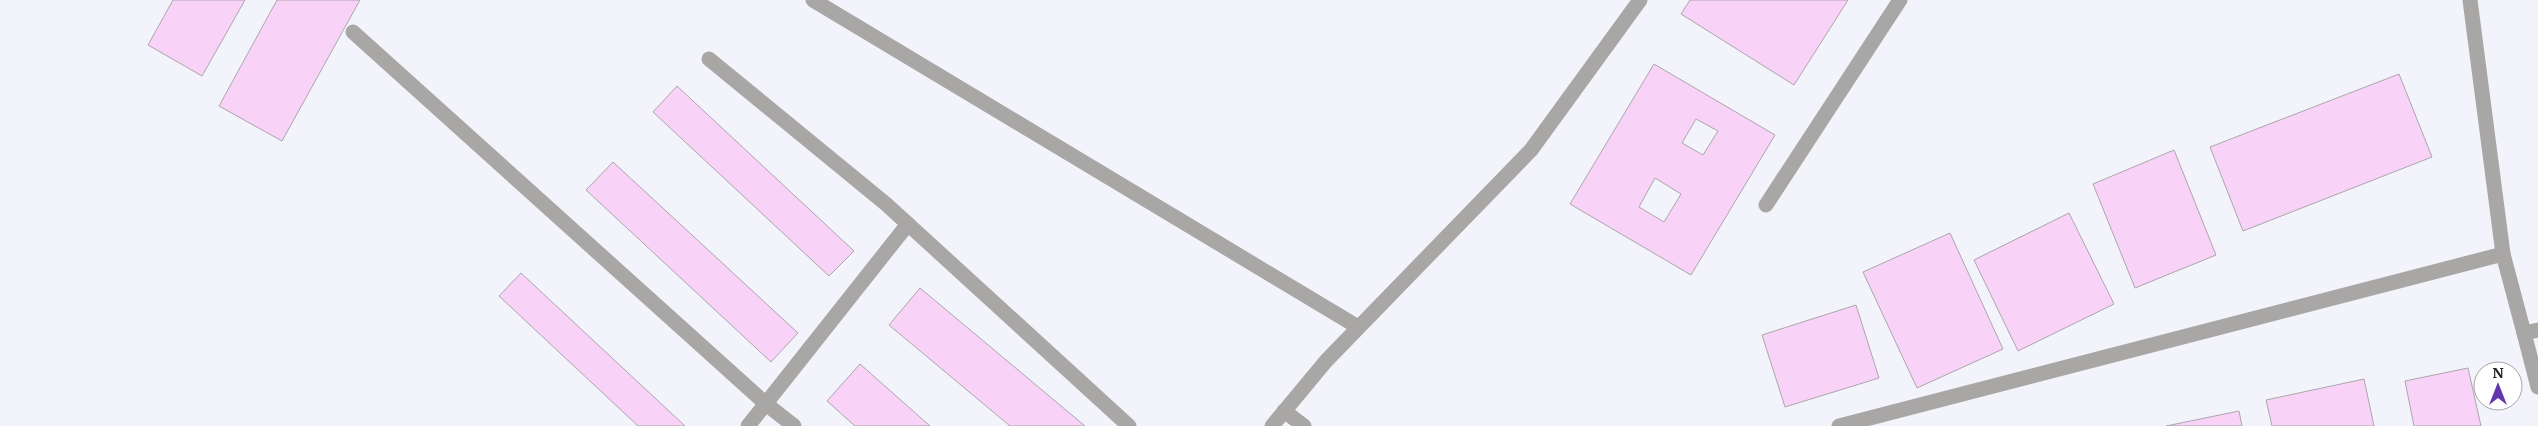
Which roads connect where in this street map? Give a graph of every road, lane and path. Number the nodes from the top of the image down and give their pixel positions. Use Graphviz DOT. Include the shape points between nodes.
graph roads {
  1 [pos="813,0"];
  2 [pos="1640,0"];
  3 [pos="1900,0"];
  4 [pos="2470,0"];
  5 [pos="353,32"];
  6 [pos="710,59"];
  7 [pos="1766,205"];
  8 [pos="908,224"];
  9 [pos="2503,254"];
  10 [pos="1358,327"];
  11 [pos="2531,331"];
  12 [pos="2538,387"];
  13 [pos="766,404"];
  14 [pos="1284,412"];
  15 [pos="748,426"];
  16 [pos="794,426"];
  17 [pos="1130,426"];
  18 [pos="1272,426"];
  19 [pos="1304,426"];
  20 [pos="1839,426"];
  1 -- 10 [label="street"];
  2 -- 10 [label="street" via="1531,150"];
  3 -- 7 [label="street"];
  4 -- 9 [label="street"];
  5 -- 13 [label="street"];
  6 -- 8 [label="street"];
  8 -- 13 [label="street"];
  8 -- 17 [label="street"];
  9 -- 11 [label="street"];
  9 -- 20 [label="street"];
  10 -- 14 [label="street"];
  11 -- 12 [label="street"];
  13 -- 15 [label="street"];
  13 -- 16 [label="street"];
  14 -- 18 [label="street"];
  14 -- 19 [label="street"];
}
